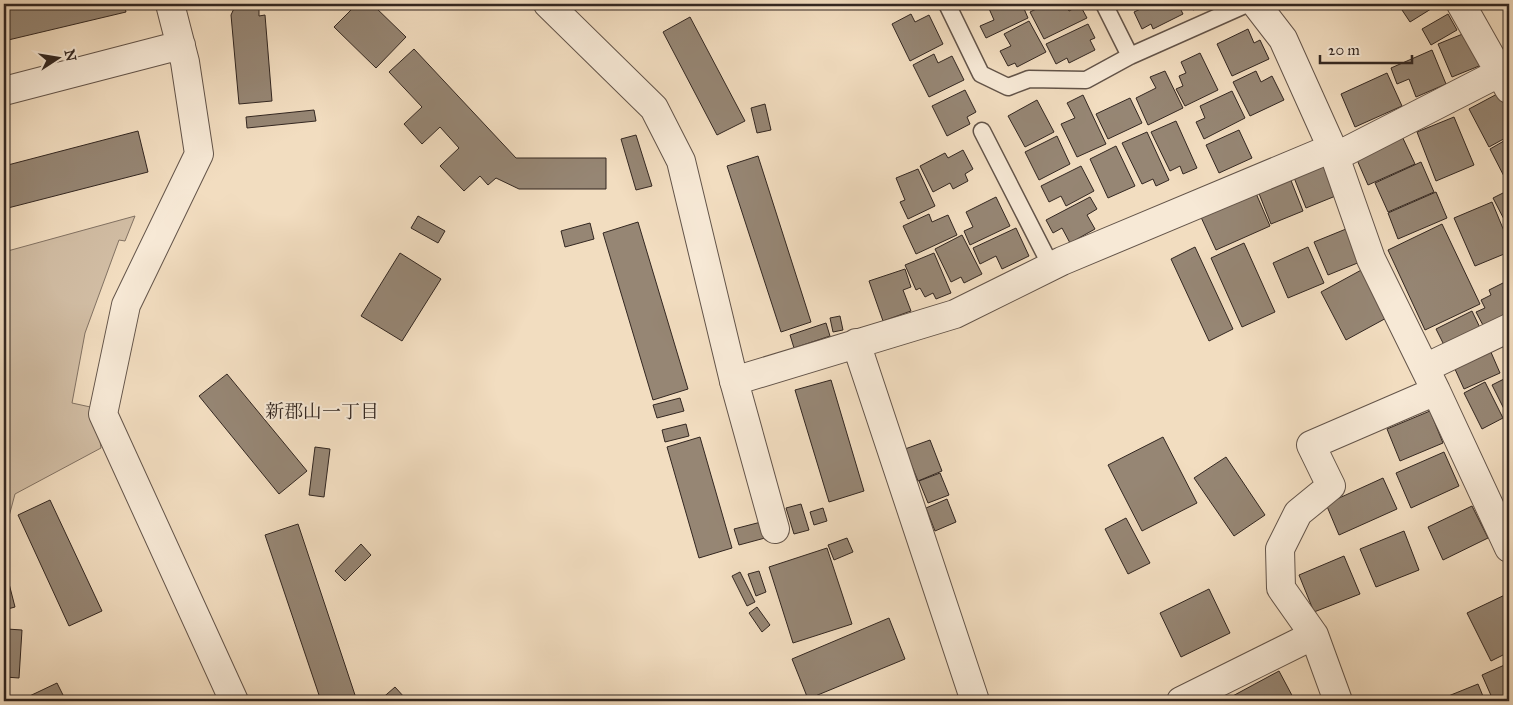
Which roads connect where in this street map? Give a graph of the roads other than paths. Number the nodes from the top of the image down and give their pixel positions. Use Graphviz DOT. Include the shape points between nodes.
graph roads {
  1 [pos="170,4"];
  2 [pos="548,4"];
  3 [pos="947,4"];
  4 [pos="1104,4"];
  5 [pos="1247,4"];
  6 [pos="1256,4"];
  7 [pos="1461,4"];
  8 [pos="181,45"];
  9 [pos="1130,56"];
  10 [pos="1505,81"];
  11 [pos="4,91"];
  12 [pos="982,131"];
  13 [pos="1334,153"];
  14 [pos="1051,266"];
  15 [pos="1509,328"];
  16 [pos="856,343"];
  17 [pos="1430,379"];
  18 [pos="734,381"];
  19 [pos="774,529"];
  20 [pos="1509,548"];
  21 [pos="1314,635"];
  22 [pos="234,701"];
  23 [pos="974,701"];
  24 [pos="1180,701"];
  25 [pos="1338,701"];
  1 -- 8 [label="street"];
  2 -- 18 [label="street" via="654,108 682,161"];
  3 -- 9 [label="lane" via="981,74 1008,87 1029,78 1086,80"];
  4 -- 9 [label="lane"];
  5 -- 9 [label="lane"];
  6 -- 13 [label="street" via="1283,39"];
  7 -- 10 [label="street"];
  8 -- 11 [label="street"];
  8 -- 22 [label="street" via="199,154 126,305 103,414"];
  10 -- 13 [label="street"];
  12 -- 14 [label="lane"];
  13 -- 14 [label="street"];
  13 -- 17 [label="street" via="1370,259"];
  14 -- 16 [label="street" via="956,314"];
  15 -- 17 [label="street"];
  16 -- 18 [label="street"];
  16 -- 23 [label="street"];
  17 -- 20 [label="street"];
  17 -- 21 [label="street" via="1311,445 1331,486 1298,512 1280,549 1281,588"];
  18 -- 19 [label="street"];
  21 -- 24 [label="street"];
  21 -- 25 [label="street"];
}
